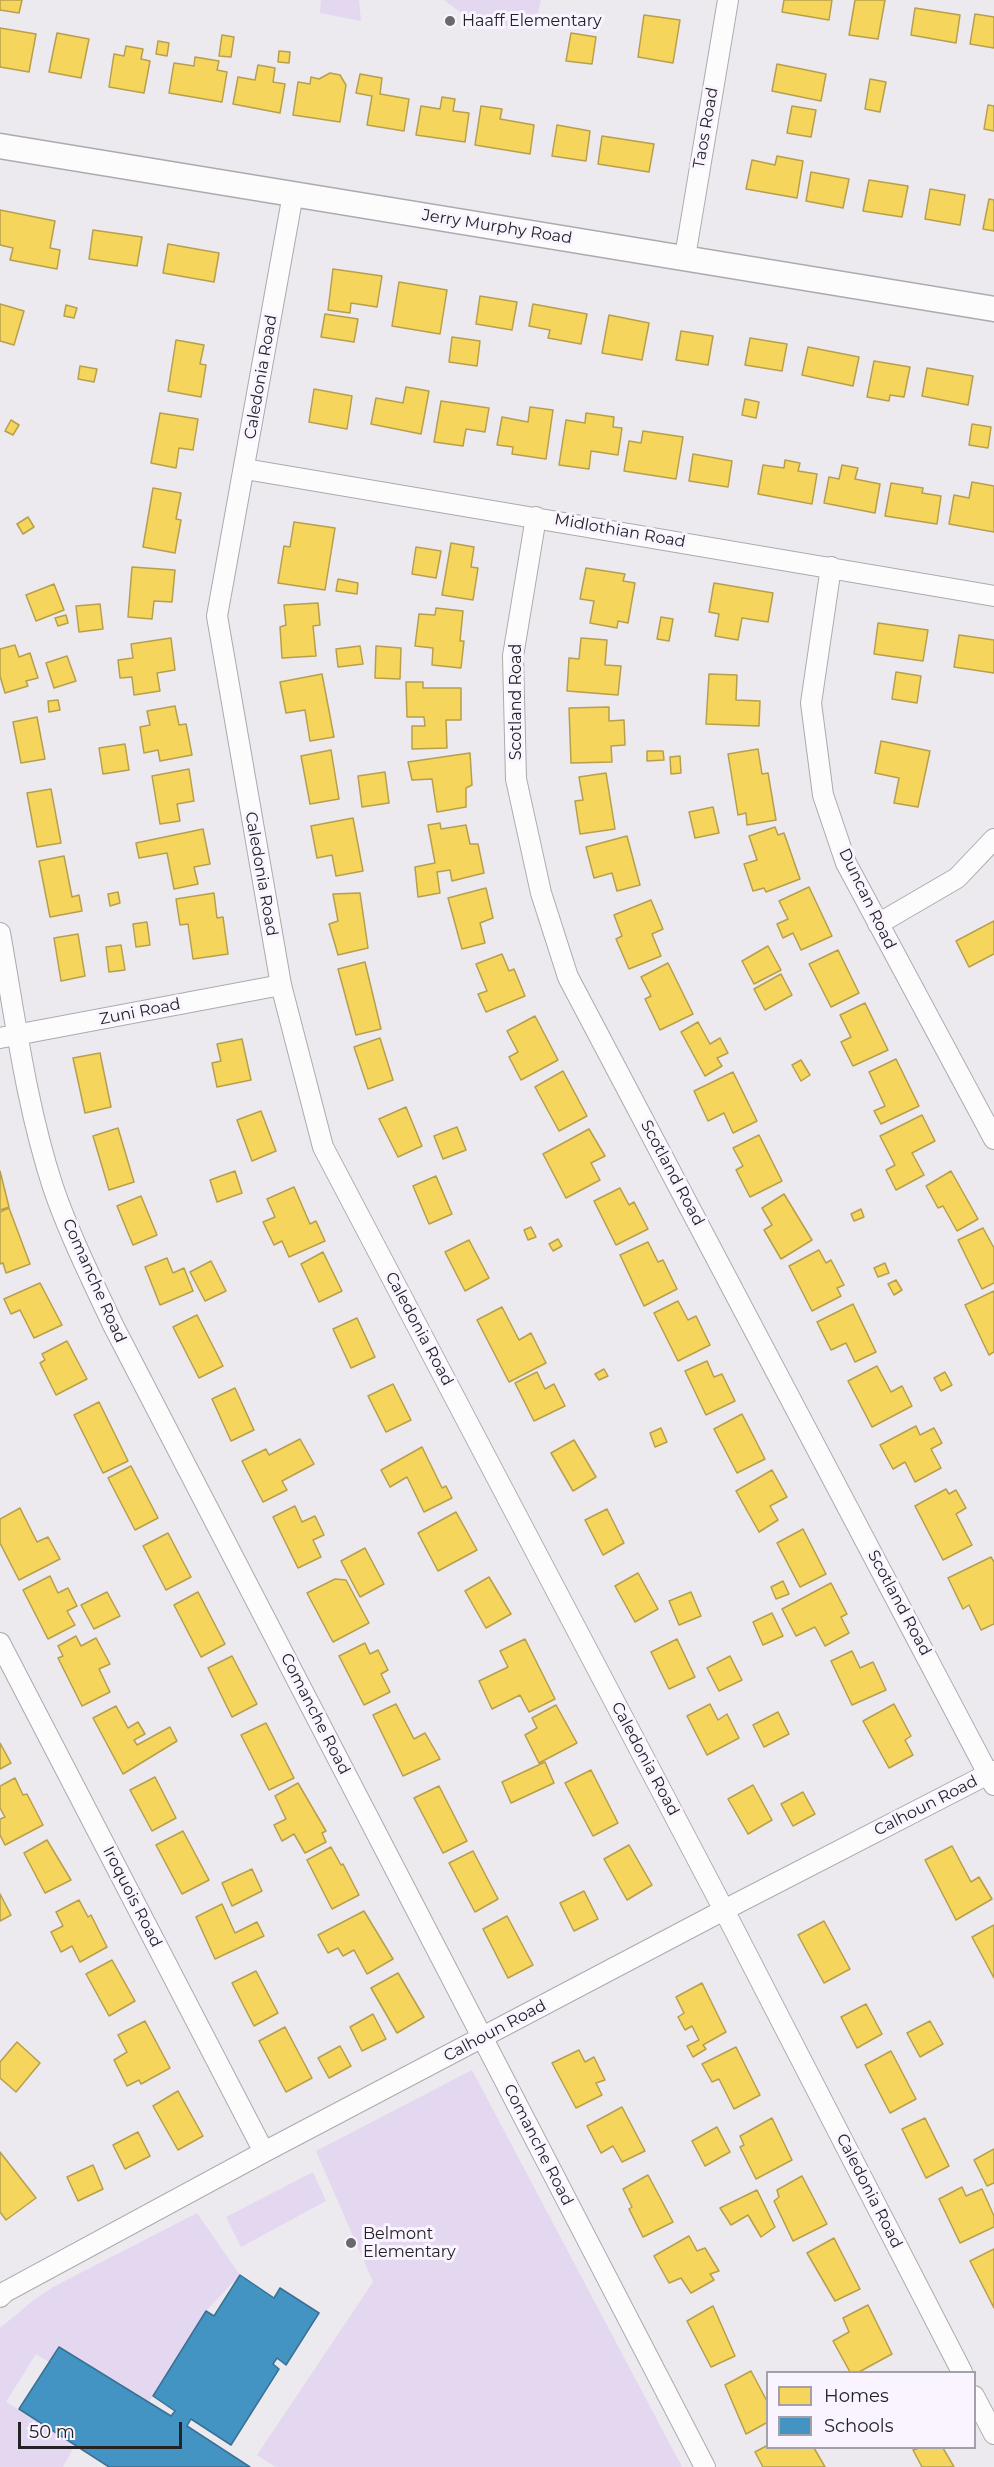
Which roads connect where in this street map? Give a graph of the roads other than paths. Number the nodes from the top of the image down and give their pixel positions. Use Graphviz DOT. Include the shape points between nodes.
graph roads {
  1 [pos="728,0"];
  2 [pos="0,146"];
  3 [pos="293,194"];
  4 [pos="685,257"];
  5 [pos="994,309"];
  6 [pos="245,469"];
  7 [pos="536,517"];
  8 [pos="831,567"];
  9 [pos="994,596"];
  10 [pos="994,839"];
  11 [pos="878,924"];
  12 [pos="0,933"];
  13 [pos="281,985"];
  14 [pos="9,1036"];
  15 [pos="994,1139"];
  16 [pos="0,1643"];
  17 [pos="992,1776"];
  18 [pos="724,1910"];
  19 [pos="483,2038"];
  20 [pos="264,2152"];
  21 [pos="2,2291"];
  22 [pos="961,2371"];
  23 [pos="976,2398"];
  24 [pos="994,2434"];
  25 [pos="705,2467"];
  1 -- 4 [label="street, Taos Road"];
  2 -- 3 [label="street, Jerry Murphy Road"];
  3 -- 4 [label="street, Jerry Murphy Road"];
  3 -- 6 [label="street, Caledonia Road"];
  4 -- 5 [label="street, Jerry Murphy Road"];
  6 -- 7 [label="street, Midlothian Road"];
  6 -- 13 [label="street, Caledonia Road" via="217,616"];
  7 -- 8 [label="street, Midlothian Road"];
  7 -- 17 [label="street, Scotland Road" via="513,656 516,779 541,893 568,976"];
  8 -- 9 [label="street, Midlothian Road"];
  8 -- 11 [label="street, Duncan Road" via="811,703 823,795 846,863"];
  10 -- 11 [label="street" via="957,878"];
  11 -- 15 [label="street, Duncan Road"];
  12 -- 14 [label="street, Comanche Road"];
  13 -- 14 [label="street, Zuni Road"];
  13 -- 18 [label="street, Caledonia Road" via="323,1147"];
  14 -- 19 [label="street, Comanche Road" via="53,1187 99,1295"];
  16 -- 20 [label="street, Iroquois Road"];
  17 -- 18 [label="street, Calhoun Road"];
  18 -- 19 [label="street, Calhoun Road"];
  18 -- 22 [label="street, Caledonia Road"];
  19 -- 20 [label="street, Calhoun Road"];
  19 -- 25 [label="street, Comanche Road"];
  20 -- 21 [label="street, Calhoun Road"];
  23 -- 24 [label="street"];
}
